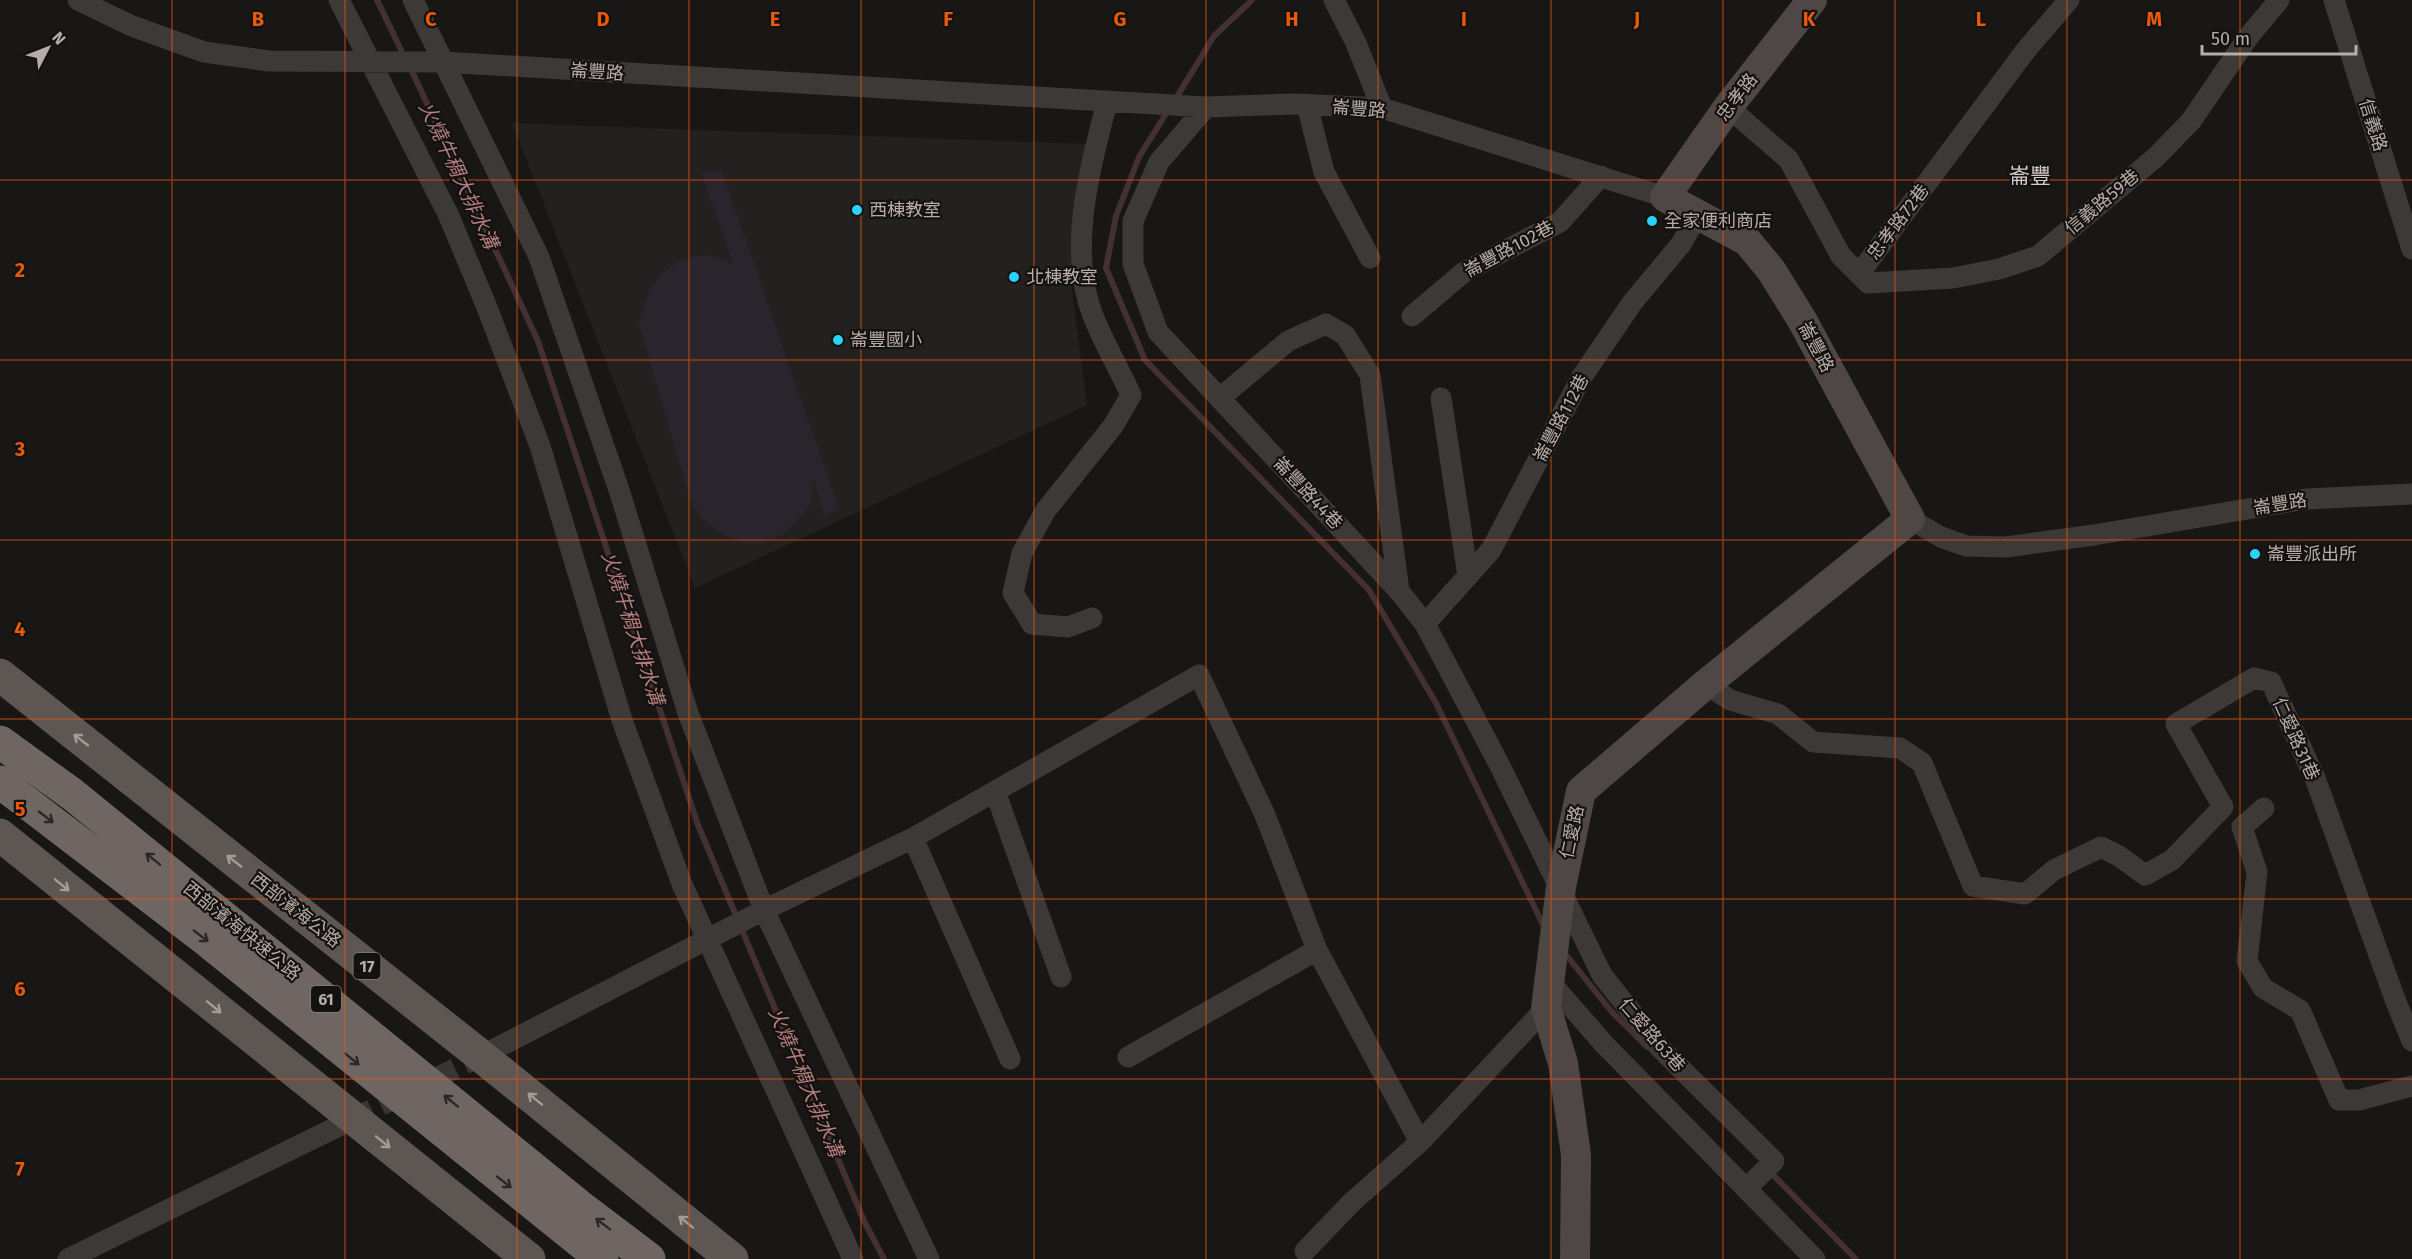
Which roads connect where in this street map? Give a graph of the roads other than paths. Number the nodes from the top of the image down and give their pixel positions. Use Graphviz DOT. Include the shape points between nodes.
graph roads {
  1 [pos="78,0"];
  2 [pos="339,0"];
  3 [pos="412,0"];
  4 [pos="1334,0"];
  5 [pos="1812,0"];
  6 [pos="2068,0"];
  7 [pos="2279,0"];
  8 [pos="2334,0"];
  9 [pos="368,60"];
  10 [pos="443,62"];
  11 [pos="1116,103"];
  12 [pos="1307,105"];
  13 [pos="1728,106"];
  14 [pos="1198,107"];
  15 [pos="1382,108"];
  16 [pos="1601,176"];
  17 [pos="1665,196"];
  18 [pos="1699,213"];
  19 [pos="2412,249"];
  20 [pos="1370,258"];
  21 [pos="1859,274"];
  22 [pos="1412,316"];
  23 [pos="1220,398"];
  24 [pos="1441,398"];
  25 [pos="2412,494"];
  26 [pos="1910,519"];
  27 [pos="1468,576"];
  28 [pos="1399,591"];
  29 [pos="1092,618"];
  30 [pos="1425,624"];
  31 [pos="0,675"];
  32 [pos="1706,684"];
  33 [pos="0,742"];
  34 [pos="0,782"];
  35 [pos="995,791"];
  36 [pos="2264,808"];
  37 [pos="0,835"];
  38 [pos="913,838"];
  39 [pos="1561,887"];
  40 [pos="764,910"];
  41 [pos="706,940"];
  42 [pos="1317,950"];
  43 [pos="1061,977"];
  44 [pos="1547,994"];
  45 [pos="2412,1041"];
  46 [pos="481,1056"];
  47 [pos="1128,1057"];
  48 [pos="1010,1059"];
  49 [pos="2412,1086"];
  50 [pos="353,1119"];
  51 [pos="1420,1142"];
  52 [pos="1746,1189"];
  53 [pos="1305,1251"];
  54 [pos="68,1259"];
  55 [pos="529,1259"];
  56 [pos="602,1259"];
  57 [pos="649,1259"];
  58 [pos="732,1259"];
  59 [pos="853,1259"];
  60 [pos="929,1259"];
  61 [pos="1575,1259"];
  62 [pos="1815,1259"];
  1 -- 9 [label="street, 崙豐路" via="132,27 204,52 269,61"];
  2 -- 9 [label="street"];
  3 -- 10 [label="street"];
  4 -- 15 [label="street"];
  5 -- 13 [label="street, 忠孝路"];
  6 -- 21 [label="street, 忠孝路72巷" via="2026,50"];
  7 -- 21 [label="street, 信義路59巷" via="2249,36 2191,121 2156,157 2038,256 1953,278 1868,283"];
  8 -- 19 [label="street, 信義路"];
  9 -- 10 [label="street, 崙豐路"];
  9 -- 41 [label="street" via="448,214 486,305 540,446 622,720"];
  10 -- 11 [label="street, 崙豐路"];
  10 -- 40 [label="street" via="539,257 620,493 688,713"];
  11 -- 14 [label="street, 崙豐路"];
  11 -- 29 [label="street" via="1088,175 1080,256 1093,315 1131,395 1113,426 1046,510 1022,553 1012,593 1032,624 1068,627"];
  12 -- 14 [label="street, 崙豐路"];
  12 -- 15 [label="street, 崙豐路"];
  12 -- 20 [label="street" via="1324,172"];
  13 -- 17 [label="street, 忠孝路"];
  13 -- 21 [label="street, 忠孝路72巷" via="1789,160 1841,256"];
  14 -- 23 [label="street, 崙豐路44巷" via="1159,162 1133,220 1133,264 1158,332"];
  15 -- 16 [label="street, 崙豐路"];
  16 -- 17 [label="street, 崙豐路"];
  16 -- 22 [label="street, 崙豐路102巷" via="1560,222 1464,272"];
  17 -- 18 [label="street, 崙豐路"];
  18 -- 26 [label="street, 崙豐路" via="1747,241 1771,270"];
  18 -- 27 [label="street, 崙豐路112巷" via="1681,244 1632,303 1581,378 1491,550"];
  23 -- 28 [label="street, 崙豐路44巷"];
  23 -- 28 [label="street" via="1288,341 1326,324 1345,335 1370,375"];
  24 -- 27 [label="street"];
  25 -- 26 [label="street, 崙豐路" via="2306,499 2006,547 1966,546"];
  26 -- 32 [label="street, 仁愛路"];
  27 -- 30 [label="street, 崙豐路112巷"];
  28 -- 30 [label="street, 崙豐路44巷"];
  30 -- 39 [label="street, 崙豐路44巷"];
  46 -- 31 [label="main road, 西部濱海公路 / 17, one-way"];
  32 -- 39 [label="street, 仁愛路" via="1581,791"];
  32 -- 45 [label="street, 仁愛路31巷" via="1730,700 1778,714 1813,742 1900,748 1922,763 1972,886 2025,894 2054,870 2101,847 2145,874 2172,860 2223,807 2176,724 2254,678 2271,682 2315,778"];
  57 -- 33 [label="highway, 西部濱海快速公路 / 61, one-way" via="72,794"];
  34 -- 56 [label="highway, 西部濱海快速公路 / 61, one-way" via="205,939"];
  35 -- 38 [label="street"];
  35 -- 42 [label="street" via="1199,675 1265,815"];
  35 -- 43 [label="street"];
  36 -- 49 [label="street" via="2242,827 2257,872 2247,961 2263,988 2300,1010 2339,1100 2359,1100"];
  37 -- 50 [label="main road, one-way"];
  38 -- 40 [label="street"];
  38 -- 48 [label="street"];
  39 -- 44 [label="street, 仁愛路"];
  39 -- 52 [label="street, 仁愛路63巷" via="1602,975 1659,1047 1774,1161"];
  40 -- 41 [label="street"];
  40 -- 60 [label="street"];
  41 -- 46 [label="street"];
  41 -- 59 [label="street"];
  42 -- 47 [label="street"];
  42 -- 51 [label="street"];
  44 -- 51 [label="street"];
  44 -- 52 [label="street" via="1604,1044"];
  44 -- 61 [label="street, 仁愛路" via="1563,1063 1576,1155"];
  58 -- 46 [label="main road, 西部濱海公路 / 17, one-way"];
  50 -- 54 [label="street"];
  50 -- 55 [label="main road, one-way"];
  51 -- 53 [label="street" via="1352,1202"];
  52 -- 62 [label="street"];
}
